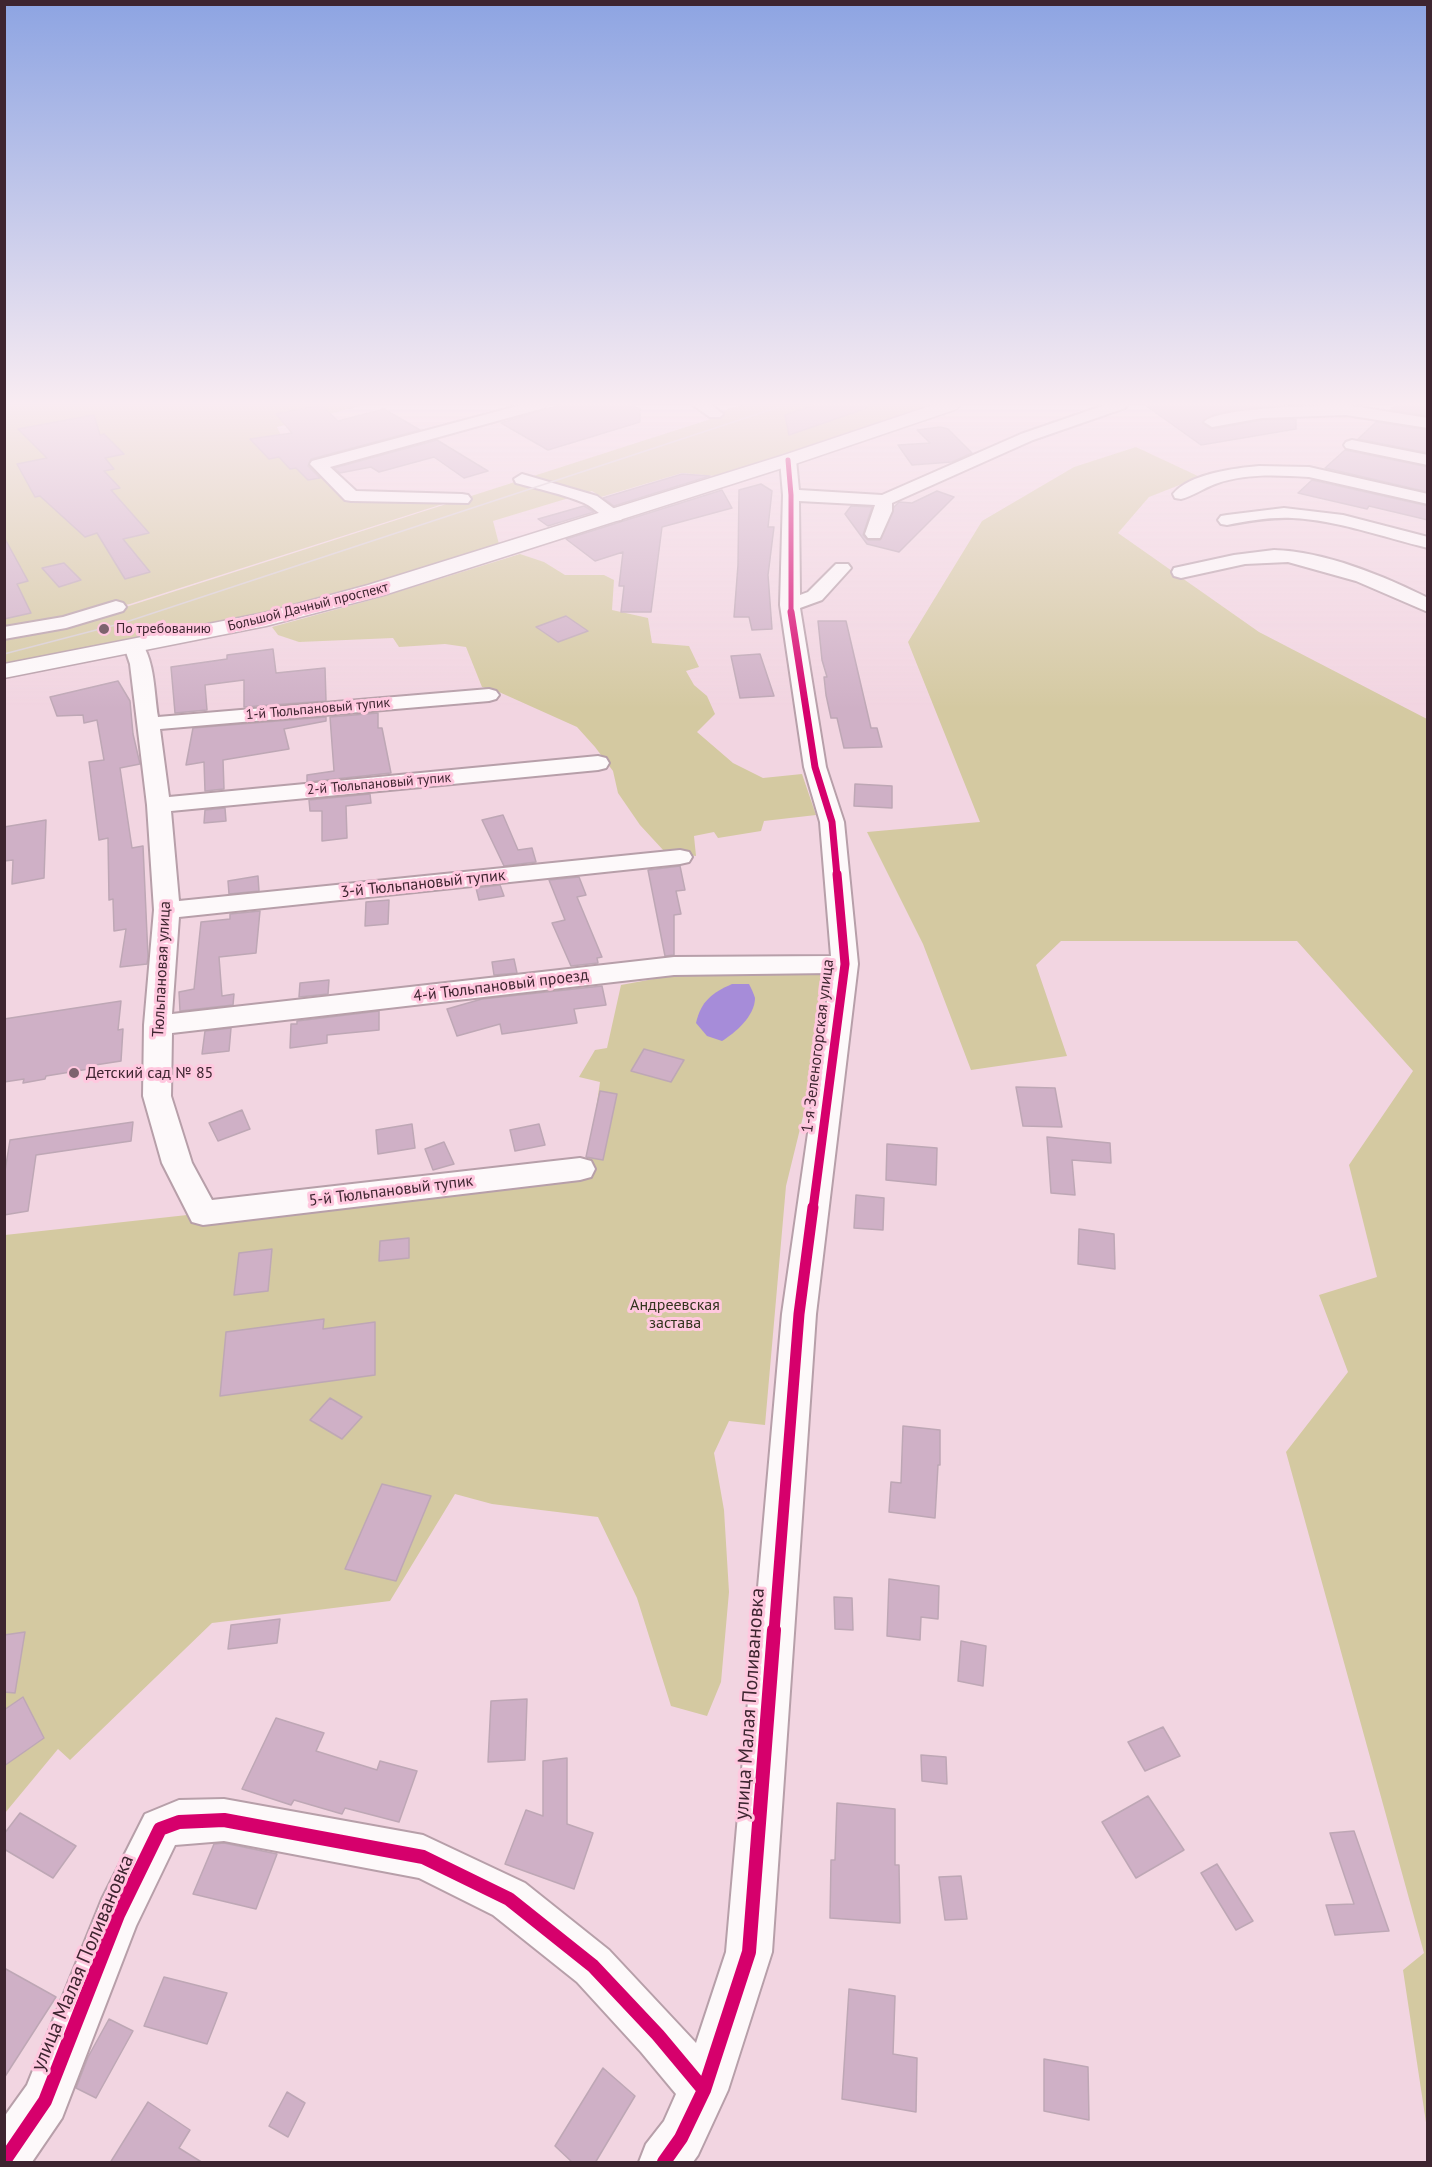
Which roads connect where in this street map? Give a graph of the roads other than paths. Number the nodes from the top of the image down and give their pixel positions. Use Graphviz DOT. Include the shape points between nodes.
graph roads {
  1 [pos="600,506"];
  2 [pos="646,506"];
  3 [pos="791,506"];
  4 [pos="883,506"];
  5 [pos="615,516"];
  6 [pos="1227,520"];
  7 [pos="874,534"];
  8 [pos="1428,543"];
  9 [pos="842,568"];
  10 [pos="1181,572"];
  11 [pos="790,605"];
  12 [pos="1428,606"];
  13 [pos="116,607"];
  14 [pos="4,633"];
  15 [pos="134,646"];
  16 [pos="4,672"];
  17 [pos="489,694"];
  18 [pos="147,724"];
  19 [pos="598,764"];
  20 [pos="159,805"];
  21 [pos="680,857"];
  22 [pos="167,910"];
  23 [pos="845,964"];
  24 [pos="158,1025"];
  25 [pos="580,1169"];
  26 [pos="202,1213"];
  27 [pos="799,1314"];
  28 [pos="704,2090"];
  29 [pos="4,2161"];
  30 [pos="664,2163"];
  1 -- 5 [label="street"];
  2 -- 5 [label="main road"];
  3 -- 11 [label="street, 1-я Зеленогорская улица"];
  4 -- 7 [label="street"];
  5 -- 15 [label="main road, Большой Дачный проспект" via="376,590 266,619"];
  6 -- 8 [label="street" via="1267,513 1323,516"];
  9 -- 11 [label="street" via="815,596"];
  10 -- 12 [label="street" via="1252,557 1294,557 1367,577"];
  11 -- 23 [label="street, 1-я Зеленогорская улица" via="815,767 831,822"];
  13 -- 14 [label="street" via="66,622"];
  15 -- 16 [label="main road, Большой Дачный проспект"];
  15 -- 18 [label="street, Тюльпановая улица" via="141,664"];
  17 -- 18 [label="street, 1-й Тюльпановый тупик"];
  18 -- 20 [label="street, Тюльпановая улица"];
  19 -- 20 [label="street, 2-й Тюльпановый тупик"];
  20 -- 22 [label="street, Тюльпановая улица"];
  21 -- 22 [label="street, 3-й Тюльпановый тупик"];
  22 -- 24 [label="street, Тюльпановая улица"];
  23 -- 24 [label="street, 4-й Тюльпановый проезд" via="674,966"];
  23 -- 27 [label="street, 1-я Зеленогорская улица"];
  24 -- 26 [label="street, Тюльпановая улица" via="157,1096 177,1164"];
  25 -- 26 [label="street, 5-й Тюльпановый тупик"];
  27 -- 28 [label="street, улица Малая Поливановка" via="749,1952"];
  28 -- 29 [label="street, улица Малая Поливановка" via="593,1966 509,1899 423,1857 224,1820 179,1822 160,1829 118,1915 45,2102"];
  28 -- 30 [label="street, улица Малая Поливановка"];
}
